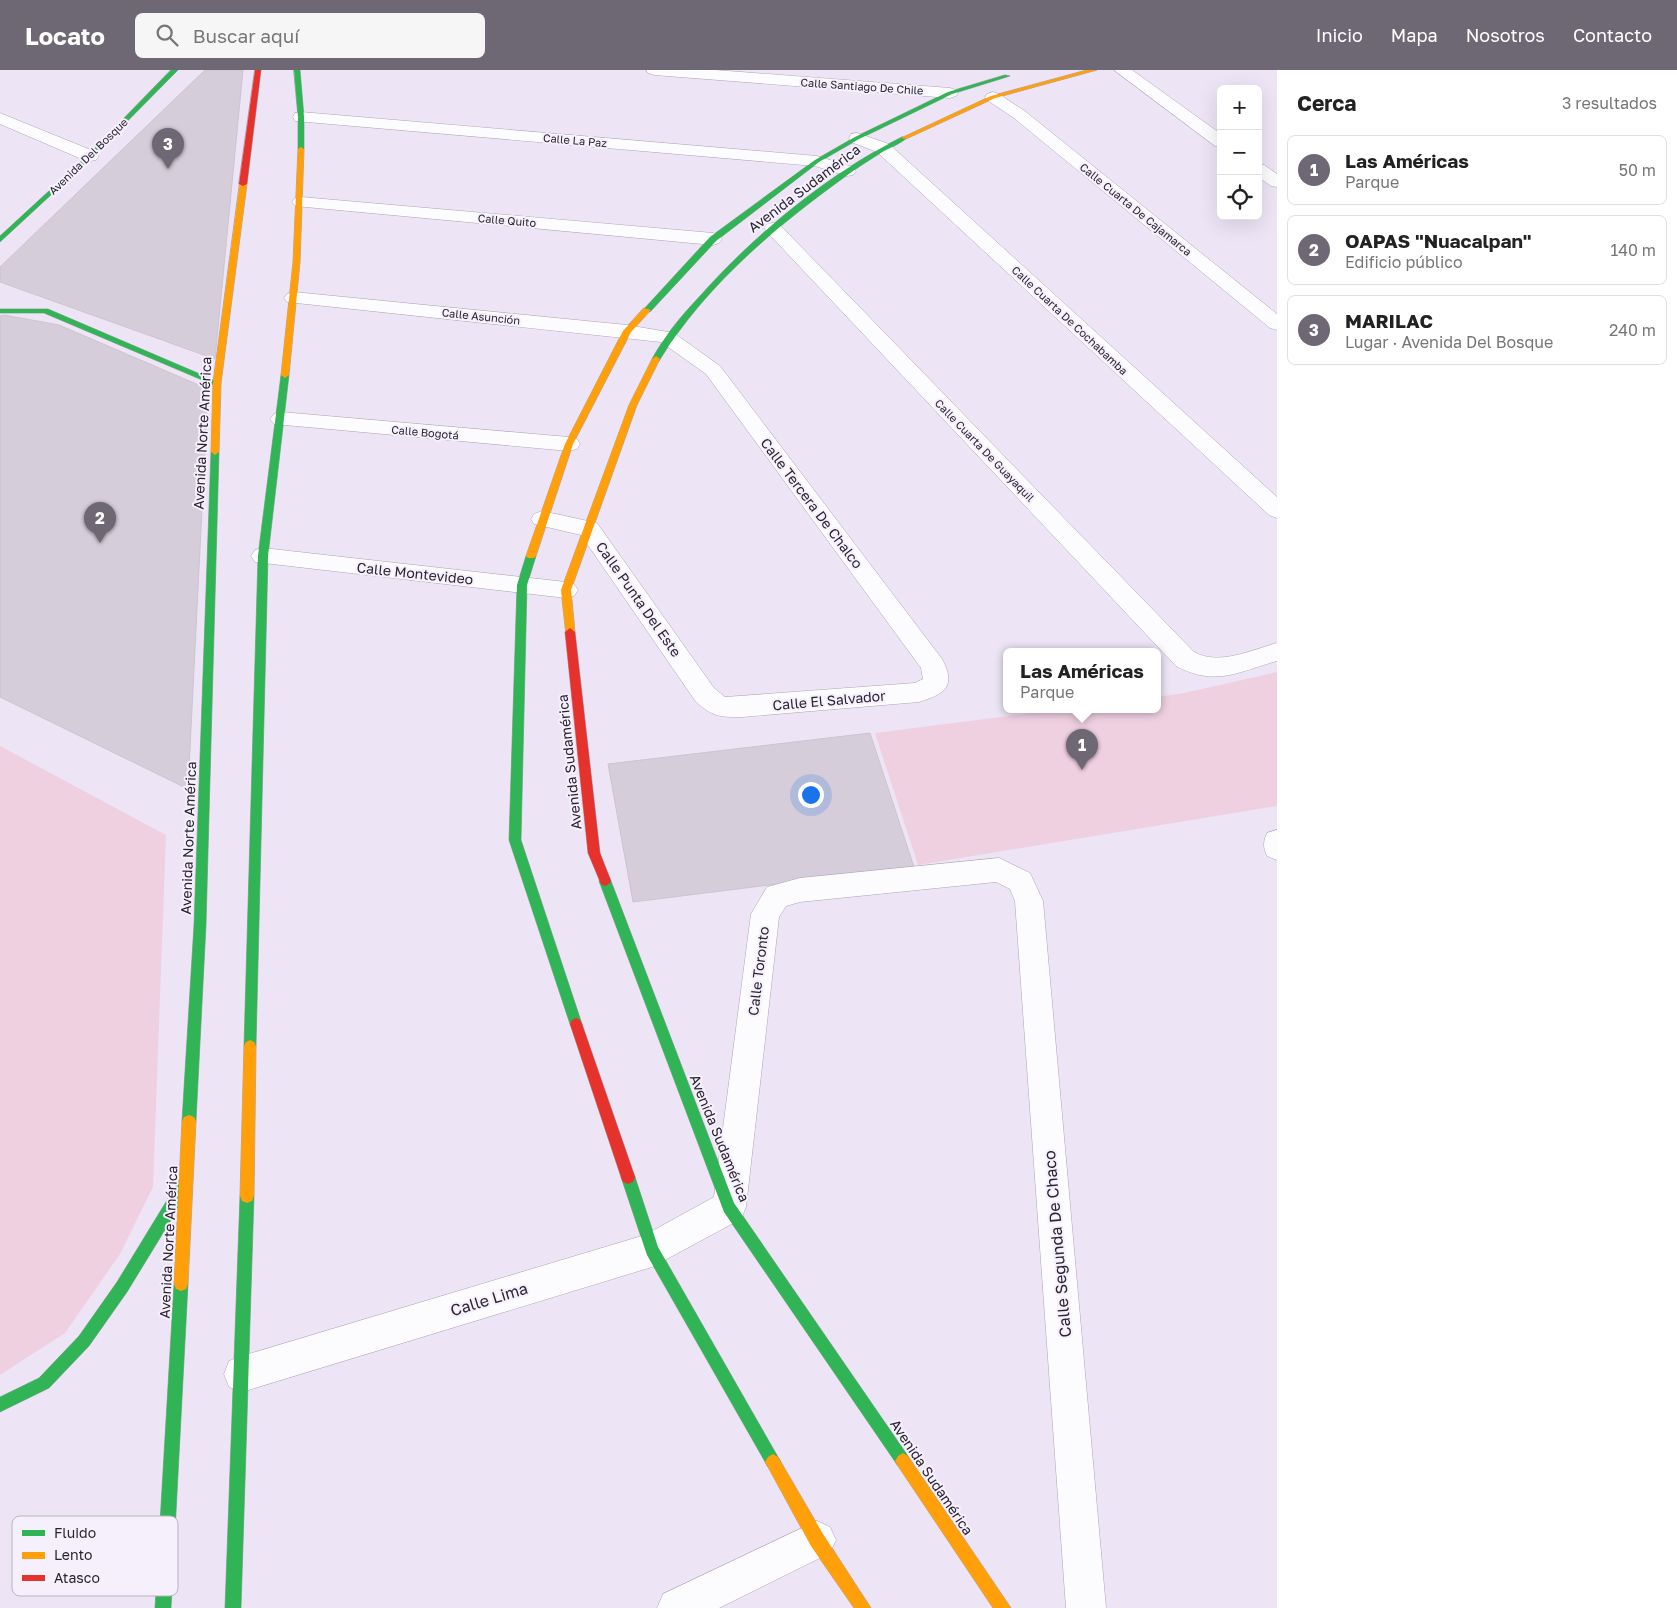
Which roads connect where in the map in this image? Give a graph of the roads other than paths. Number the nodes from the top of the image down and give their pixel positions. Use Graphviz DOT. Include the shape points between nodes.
graph roads {
  1 [pos="175,70"];
  2 [pos="258,70"];
  3 [pos="297,70"];
  4 [pos="654,70"];
  5 [pos="1094,70"];
  6 [pos="1122,70"];
  7 [pos="1015,73"];
  8 [pos="950,93"];
  9 [pos="993,97"];
  10 [pos="301,117"];
  11 [pos="0,118"];
  12 [pos="857,138"];
  13 [pos="1217,139"];
  14 [pos="883,148"];
  15 [pos="90,156"];
  16 [pos="817,161"];
  17 [pos="847,171"];
  18 [pos="1262,172"];
  19 [pos="1277,182"];
  20 [pos="301,202"];
  21 [pos="773,228"];
  22 [pos="713,239"];
  23 [pos="0,240"];
  24 [pos="294,298"];
  25 [pos="0,311"];
  26 [pos="1277,324"];
  27 [pos="627,331"];
  28 [pos="667,337"];
  29 [pos="217,383"];
  30 [pos="281,419"];
  31 [pos="569,444"];
  32 [pos="1277,510"];
  33 [pos="542,519"];
  34 [pos="589,529"];
  35 [pos="263,556"];
  36 [pos="522,584"];
  37 [pos="566,590"];
  38 [pos="1277,652"];
  39 [pos="936,684"];
  40 [pos="719,707"];
  41 [pos="1277,841"];
  42 [pos="1277,848"];
  43 [pos="1020,881"];
  44 [pos="186,1182"];
  45 [pos="729,1207"];
  46 [pos="652,1250"];
  47 [pos="242,1374"];
  48 [pos="0,1405"];
  49 [pos="168,1516"];
  50 [pos="817,1540"];
  51 [pos="233,1608"];
  52 [pos="677,1608"];
  53 [pos="863,1608"];
  54 [pos="1003,1608"];
  55 [pos="1086,1608"];
  1 -- 15 [label="street, Avenida Del Bosque"];
  2 -- 29 [label="street, Avenida Norte América"];
  3 -- 10 [label="street"];
  4 -- 8 [label="street, Calle Santiago De Chile"];
  5 -- 9 [label="street, Avenida Sudamérica"];
  6 -- 13 [label="street"];
  7 -- 8 [label="street, Avenida Sudamérica"];
  8 -- 12 [label="street, Avenida Sudamérica"];
  9 -- 14 [label="street, Avenida Sudamérica"];
  9 -- 26 [label="street, Calle Cuarta De Cajamarca" via="1020,115"];
  10 -- 16 [label="street, Calle La Paz"];
  10 -- 20 [label="street"];
  11 -- 15 [label="street"];
  12 -- 14 [label="street, Calle Cuarta De Cochabamba"];
  12 -- 16 [label="street, Avenida Sudamérica"];
  14 -- 17 [label="street, Avenida Sudamérica"];
  14 -- 32 [label="street, Calle Cuarta De Cochabamba"];
  15 -- 23 [label="street, Avenida Del Bosque"];
  16 -- 17 [label="street, Calle La Paz"];
  16 -- 22 [label="street, Avenida Sudamérica"];
  17 -- 21 [label="street, Avenida Sudamérica"];
  18 -- 19 [label="street"];
  20 -- 22 [label="street, Calle Quito"];
  20 -- 24 [label="street"];
  21 -- 28 [label="street, Avenida Sudamérica" via="720,277"];
  21 -- 38 [label="street, Calle Cuarta De Guayaquil" via="1185,659 1200,667 1220,668"];
  22 -- 27 [label="street, Avenida Sudamérica"];
  24 -- 27 [label="street, Calle Asunción"];
  24 -- 30 [label="street"];
  25 -- 29 [label="street" via="45,311"];
  27 -- 28 [label="street, Calle Asunción"];
  27 -- 31 [label="street, Avenida Sudamérica"];
  28 -- 34 [label="street, Avenida Sudamérica" via="633,405"];
  28 -- 39 [label="street, Calle Tercera De Chalco" via="713,370 933,666"];
  29 -- 44 [label="street, Avenida Norte América" via="200,925"];
  30 -- 31 [label="street, Calle Bogotá"];
  30 -- 35 [label="street"];
  31 -- 33 [label="street, Avenida Sudamérica"];
  33 -- 34 [label="street, Calle Punta Del Este"];
  33 -- 36 [label="street, Avenida Sudamérica"];
  34 -- 37 [label="street, Avenida Sudamérica"];
  34 -- 40 [label="street, Calle Punta Del Este" via="705,695"];
  35 -- 36 [label="street, Calle Montevideo"];
  35 -- 47 [label="street"];
  36 -- 37 [label="street, Calle Montevideo"];
  36 -- 46 [label="street, Avenida Sudamérica" via="515,840"];
  37 -- 45 [label="street, Avenida Sudamérica" via="594,854"];
  39 -- 40 [label="street, Calle El Salvador" via="919,692"];
  41 -- 42 [label="street"];
  43 -- 45 [label="street, Calle Toronto" via="999,870 800,890 777,896 765,914"];
  43 -- 55 [label="street, Calle Segunda De Chaco" via="1029,902"];
  44 -- 48 [label="street" via="122,1287 84,1341 44,1383"];
  44 -- 49 [label="street, Avenida Norte América"];
  45 -- 46 [label="street, Calle Lima"];
  45 -- 54 [label="street, Avenida Sudamérica"];
  46 -- 47 [label="street, Calle Lima"];
  46 -- 50 [label="street, Avenida Sudamérica"];
  47 -- 51 [label="street"];
  50 -- 52 [label="street"];
  50 -- 53 [label="street, Avenida Sudamérica"];
}
